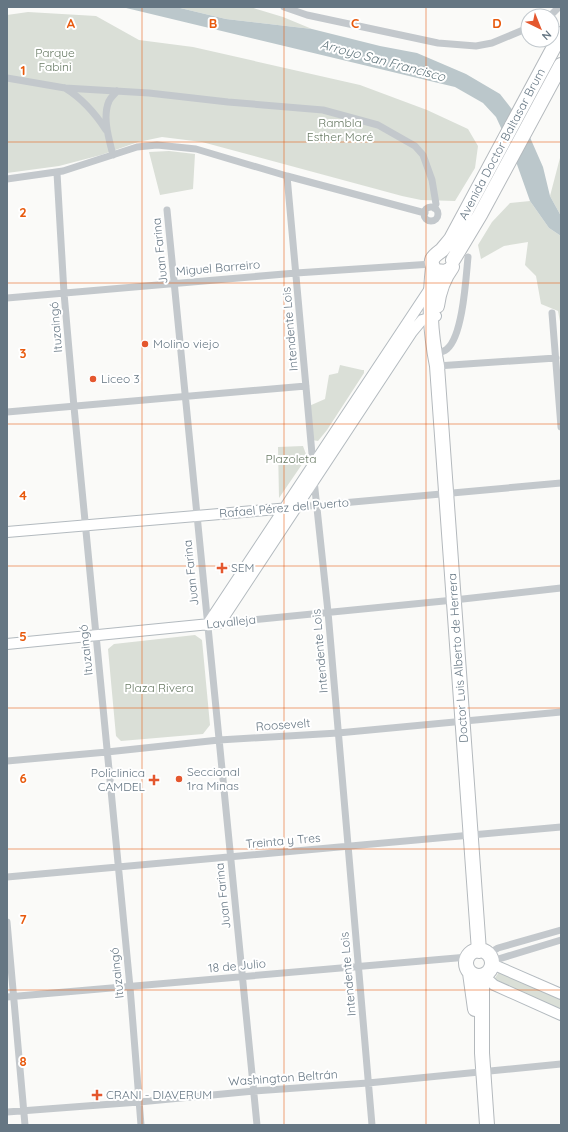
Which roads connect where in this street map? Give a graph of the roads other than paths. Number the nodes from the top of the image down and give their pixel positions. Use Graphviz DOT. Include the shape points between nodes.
graph roads {
  1 [pos="284,7"];
  2 [pos="520,31"];
  3 [pos="561,34"];
  4 [pos="561,65"];
  5 [pos="7,78"];
  6 [pos="65,88"];
  7 [pos="117,91"];
  8 [pos="107,130"];
  9 [pos="113,155"];
  10 [pos="57,173"];
  11 [pos="287,176"];
  12 [pos="7,179"];
  13 [pos="434,208"];
  14 [pos="167,210"];
  15 [pos="474,210"];
  16 [pos="425,213"];
  17 [pos="440,251"];
  18 [pos="468,257"];
  19 [pos="451,265"];
  20 [pos="432,266"];
  21 [pos="296,273"];
  22 [pos="174,283"];
  23 [pos="431,287"];
  24 [pos="64,293"];
  25 [pos="7,298"];
  26 [pos="552,313"];
  27 [pos="433,317"];
  28 [pos="393,351"];
  29 [pos="556,358"];
  30 [pos="438,360"];
  31 [pos="306,386"];
  32 [pos="185,396"];
  33 [pos="74,407"];
  34 [pos="7,412"];
  35 [pos="561,427"];
  36 [pos="313,466"];
  37 [pos="314,482"];
  38 [pos="561,483"];
  39 [pos="446,493"];
  40 [pos="316,505"];
  41 [pos="298,507"];
  42 [pos="285,508"];
  43 [pos="196,516"];
  44 [pos="85,524"];
  45 [pos="7,532"];
  46 [pos="561,588"];
  47 [pos="454,600"];
  48 [pos="328,612"];
  49 [pos="220,623"];
  50 [pos="207,625"];
  51 [pos="95,636"];
  52 [pos="7,644"];
  53 [pos="561,712"];
  54 [pos="463,720"];
  55 [pos="338,733"];
  56 [pos="218,740"];
  57 [pos="107,752"];
  58 [pos="7,761"];
  59 [pos="561,827"];
  60 [pos="471,836"];
  61 [pos="348,847"];
  62 [pos="230,857"];
  63 [pos="117,868"];
  64 [pos="7,878"];
  65 [pos="7,922"];
  66 [pos="561,930"];
  67 [pos="561,940"];
  68 [pos="484,957"];
  69 [pos="358,967"];
  70 [pos="479,975"];
  71 [pos="242,977"];
  72 [pos="130,987"];
  73 [pos="561,994"];
  74 [pos="10,997"];
  75 [pos="561,1015"];
  76 [pos="561,1064"];
  77 [pos="483,1071"];
  78 [pos="368,1083"];
  79 [pos="254,1091"];
  80 [pos="139,1102"];
  81 [pos="24,1110"];
  82 [pos="7,1112"];
  83 [pos="25,1125"];
  84 [pos="141,1125"];
  85 [pos="257,1125"];
  86 [pos="372,1125"];
  87 [pos="487,1125"];
  1 -- 2 [label="street" via="307,15 438,42 476,46 492,43"];
  3 -- 15 [label="highway, Avenida Doctor Baltasar Brum" via="530,92"];
  4 -- 15 [label="highway, Avenida Doctor Baltasar Brum"];
  5 -- 6 [label="street"];
  6 -- 7 [label="street"];
  6 -- 8 [label="street" via="86,104"];
  7 -- 8 [label="street" via="109,101"];
  7 -- 13 [label="street" via="322,110 378,125 415,146 423,155 432,180 436,204"];
  8 -- 9 [label="street"];
  9 -- 10 [label="street"];
  9 -- 11 [label="street" via="157,144 196,149"];
  10 -- 12 [label="street"];
  10 -- 24 [label="street, Ituzaingó"];
  11 -- 16 [label="street"];
  11 -- 21 [label="street, Intendente Lois"];
  13 -- 16 [label="street" via="428,208"];
  13 -- 16 [label="street" via="438,213 435,220 427,219"];
  14 -- 22 [label="street, Juan Farina"];
  15 -- 17 [label="highway, Avenida Doctor Baltasar Brum"];
  15 -- 19 [label="highway, Avenida Doctor Baltasar Brum"];
  17 -- 19 [label="highway" via="448,253"];
  17 -- 20 [label="highway" via="432,259"];
  18 -- 30 [label="street" via="462,312 452,342"];
  19 -- 20 [label="highway" via="445,272 436,271"];
  19 -- 27 [label="highway, Doctor Luis Alberto de Herrera" via="444,278"];
  20 -- 21 [label="street, Miguel Barreiro"];
  20 -- 23 [label="highway, Doctor Luis Alberto de Herrera"];
  21 -- 22 [label="street, Miguel Barreiro"];
  21 -- 31 [label="street, Intendente Lois"];
  22 -- 24 [label="street, Miguel Barreiro"];
  22 -- 32 [label="street, Juan Farina"];
  23 -- 27 [label="highway, Doctor Luis Alberto de Herrera"];
  23 -- 28 [label="main road"];
  24 -- 25 [label="street, Miguel Barreiro"];
  24 -- 33 [label="street, Ituzaingó"];
  26 -- 29 [label="street"];
  27 -- 28 [label="main road" via="422,320"];
  27 -- 30 [label="highway, Doctor Luis Alberto de Herrera"];
  28 -- 36 [label="main road"];
  28 -- 37 [label="main road"];
  29 -- 30 [label="street"];
  29 -- 35 [label="street"];
  30 -- 39 [label="highway, Doctor Luis Alberto de Herrera"];
  31 -- 32 [label="street"];
  31 -- 36 [label="street, Intendente Lois"];
  32 -- 33 [label="street"];
  32 -- 43 [label="street, Juan Farina"];
  33 -- 34 [label="street"];
  33 -- 44 [label="street, Ituzaingó"];
  36 -- 37 [label="street, Intendente Lois"];
  36 -- 42 [label="main road"];
  37 -- 40 [label="street, Intendente Lois"];
  37 -- 41 [label="main road"];
  38 -- 39 [label="street, Rafael Pérez del Puerto"];
  39 -- 40 [label="street, Rafael Pérez del Puerto"];
  39 -- 47 [label="highway, Doctor Luis Alberto de Herrera"];
  40 -- 41 [label="street, Rafael Pérez del Puerto"];
  40 -- 48 [label="street, Intendente Lois"];
  41 -- 42 [label="main road, Rafael Pérez del Puerto"];
  41 -- 49 [label="main road"];
  42 -- 43 [label="main road, Rafael Pérez del Puerto"];
  42 -- 50 [label="main road"];
  43 -- 44 [label="main road, Rafael Pérez del Puerto"];
  43 -- 50 [label="street, Juan Farina"];
  44 -- 45 [label="main road, Rafael Pérez del Puerto"];
  44 -- 51 [label="street, Ituzaingó"];
  46 -- 47 [label="street, Lavalleja"];
  47 -- 48 [label="street, Lavalleja"];
  47 -- 54 [label="highway, Doctor Luis Alberto de Herrera"];
  48 -- 49 [label="street, Lavalleja"];
  48 -- 55 [label="street, Intendente Lois"];
  49 -- 50 [label="main road, Lavalleja"];
  50 -- 51 [label="main road, Lavalleja"];
  50 -- 56 [label="street, Juan Farina"];
  51 -- 52 [label="main road, Lavalleja"];
  51 -- 57 [label="street, Ituzaingó"];
  53 -- 54 [label="street, Roosevelt"];
  54 -- 55 [label="street, Roosevelt"];
  54 -- 60 [label="highway, Doctor Luis Alberto de Herrera"];
  55 -- 56 [label="street, Roosevelt"];
  55 -- 61 [label="street, Intendente Lois"];
  56 -- 57 [label="street, Roosevelt"];
  56 -- 62 [label="street, Juan Farina"];
  57 -- 58 [label="street, Roosevelt"];
  57 -- 63 [label="street, Ituzaingó"];
  59 -- 60 [label="street, Treinta y Tres"];
  60 -- 61 [label="street, Treinta y Tres"];
  60 -- 68 [label="highway, Doctor Luis Alberto de Herrera"];
  61 -- 62 [label="street, Treinta y Tres"];
  61 -- 69 [label="street, Intendente Lois"];
  62 -- 63 [label="street, Treinta y Tres"];
  62 -- 71 [label="street, Juan Farina"];
  63 -- 64 [label="street, Treinta y Tres"];
  63 -- 72 [label="street, Ituzaingó"];
  65 -- 74 [label="street"];
  66 -- 68 [label="street" via="498,948"];
  67 -- 68 [label="street"];
  68 -- 69 [label="street, 18 de Julio"];
  68 -- 70 [label="highway" via="489,971"];
  68 -- 70 [label="highway, Doctor Luis Alberto de Herrera" via="467,965"];
  68 -- 73 [label="main road"];
  69 -- 71 [label="street, 18 de Julio"];
  69 -- 78 [label="street, Intendente Lois"];
  70 -- 75 [label="main road" via="494,985"];
  70 -- 77 [label="highway"];
  71 -- 72 [label="street, 18 de Julio"];
  71 -- 79 [label="street, Juan Farina"];
  72 -- 74 [label="street, 18 de Julio"];
  72 -- 80 [label="street, Ituzaingó"];
  74 -- 81 [label="street"];
  76 -- 77 [label="street, Washington Beltrán"];
  77 -- 78 [label="street, Washington Beltrán"];
  77 -- 87 [label="highway"];
  78 -- 79 [label="street, Washington Beltrán"];
  78 -- 86 [label="street, Intendente Lois"];
  79 -- 80 [label="street, Washington Beltrán"];
  79 -- 85 [label="street, Juan Farina"];
  80 -- 81 [label="street, Washington Beltrán"];
  80 -- 84 [label="street, Ituzaingó"];
  81 -- 82 [label="street, Washington Beltrán"];
  81 -- 83 [label="street"];
}
